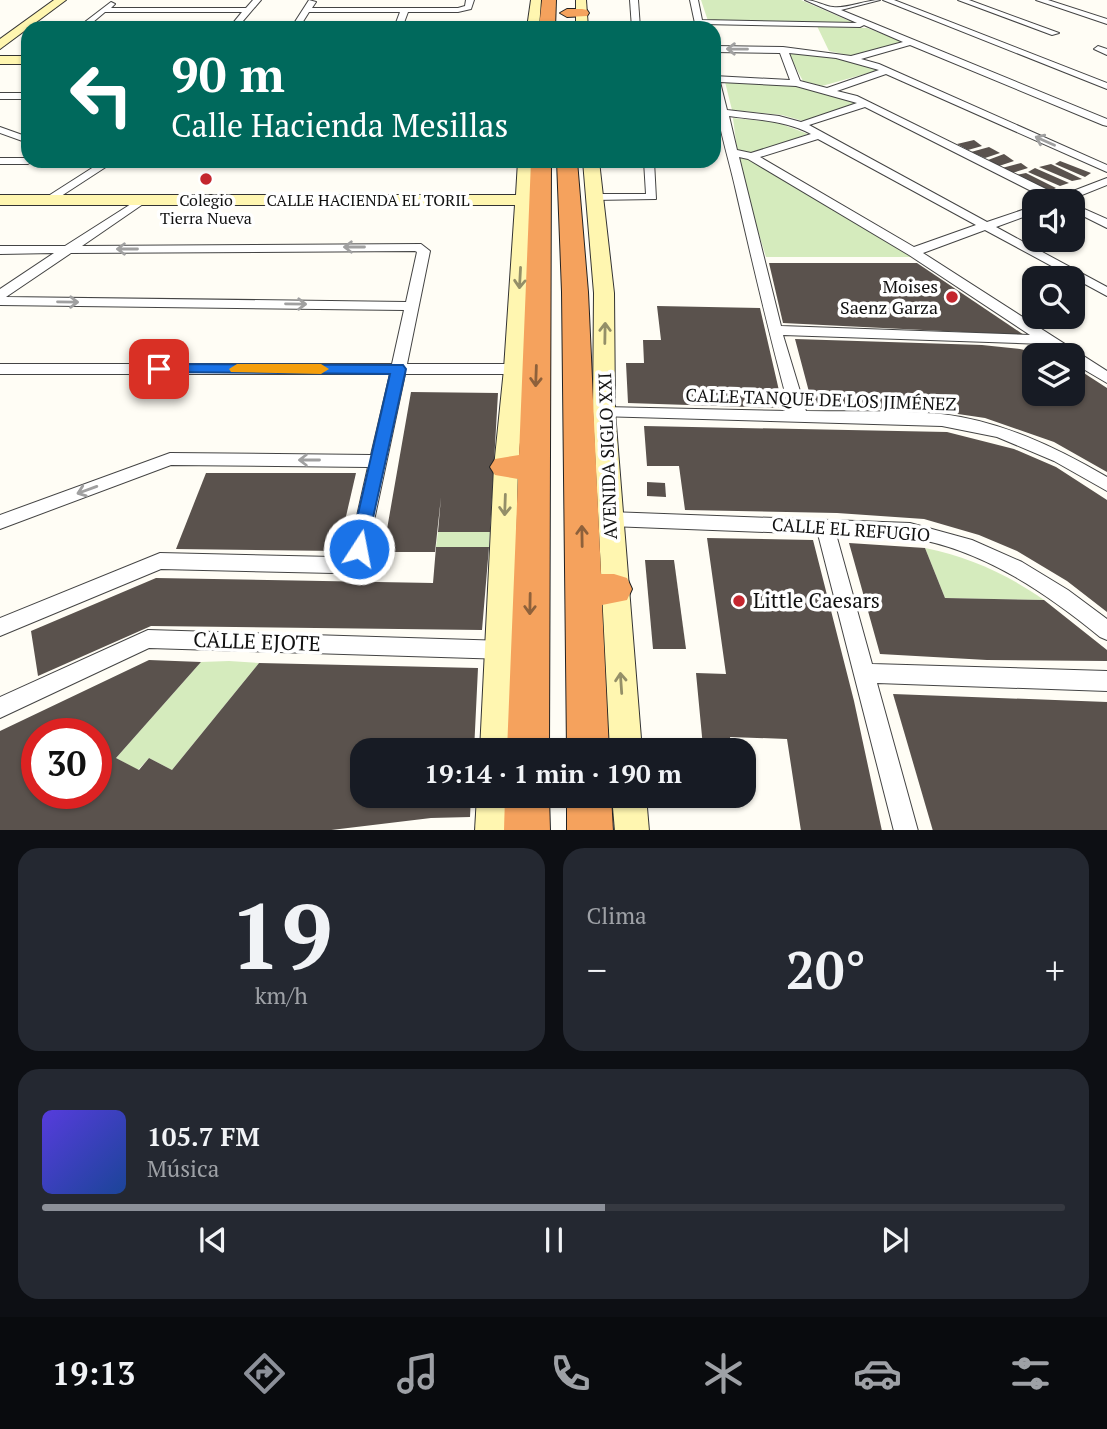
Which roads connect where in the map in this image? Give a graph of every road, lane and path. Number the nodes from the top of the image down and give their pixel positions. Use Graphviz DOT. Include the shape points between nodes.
graph roads {
  1 [pos="61,0"];
  2 [pos="115,0"];
  3 [pos="257,0"];
  4 [pos="314,0"];
  5 [pos="470,0"];
  6 [pos="536,0"];
  7 [pos="634,0"];
  8 [pos="694,0"];
  9 [pos="809,0"];
  10 [pos="876,0"];
  11 [pos="887,0"];
  12 [pos="962,0"];
  13 [pos="1040,0"];
  14 [pos="549,6"];
  15 [pos="103,10"];
  16 [pos="248,10"];
  17 [pos="307,10"];
  18 [pos="405,10"];
  19 [pos="833,10"];
  20 [pos="33,21"];
  21 [pos="90,21"];
  22 [pos="239,21"];
  23 [pos="300,21"];
  24 [pos="401,21"];
  25 [pos="534,21"];
  26 [pos="539,21"];
  27 [pos="636,21"];
  28 [pos="698,21"];
  29 [pos="1107,22"];
  30 [pos="869,25"];
  31 [pos="721,26"];
  32 [pos="21,30"];
  33 [pos="1055,33"];
  34 [pos="911,42"];
  35 [pos="0,45"];
  36 [pos="721,49"];
  37 [pos="783,50"];
  38 [pos="854,58"];
  39 [pos="0,60"];
  40 [pos="21,60"];
  41 [pos="0,67"];
  42 [pos="21,67"];
  43 [pos="886,71"];
  44 [pos="721,79"];
  45 [pos="796,83"];
  46 [pos="1107,86"];
  47 [pos="830,90"];
  48 [pos="0,96"];
  49 [pos="21,96"];
  50 [pos="721,102"];
  51 [pos="864,104"];
  52 [pos="724,113"];
  53 [pos="1107,123"];
  54 [pos="801,125"];
  55 [pos="0,130"];
  56 [pos="819,135"];
  57 [pos="21,138"];
  58 [pos="731,152"];
  59 [pos="751,156"];
  60 [pos="0,161"];
  61 [pos="21,161"];
  62 [pos="100,168"];
  63 [pos="526,168"];
  64 [pos="540,168"];
  65 [pos="650,168"];
  66 [pos="1107,169"];
  67 [pos="582,175"];
  68 [pos="1107,181"];
  69 [pos="1035,189"];
  70 [pos="1085,190"];
  71 [pos="0,200"];
  72 [pos="48,200"];
  73 [pos="142,200"];
  74 [pos="525,200"];
  75 [pos="1085,213"];
  76 [pos="1022,214"];
  77 [pos="1107,224"];
  78 [pos="989,226"];
  79 [pos="0,250"];
  80 [pos="67,250"];
  81 [pos="913,252"];
  82 [pos="1107,292"];
  83 [pos="0,295"];
  84 [pos="0,302"];
  85 [pos="412,306"];
  86 [pos="775,330"];
  87 [pos="1046,340"];
  88 [pos="1051,343"];
  89 [pos="1085,365"];
  90 [pos="0,369"];
  91 [pos="398,369"];
  92 [pos="515,369"];
  93 [pos="1107,378"];
  94 [pos="604,412"];
  95 [pos="800,417"];
  96 [pos="377,461"];
  97 [pos="519,467"];
  98 [pos="1107,485"];
  99 [pos="610,519"];
  100 [pos="0,522"];
  101 [pos="825,526"];
  102 [pos="598,589"];
  103 [pos="0,627"];
  104 [pos="1107,631"];
  105 [pos="514,650"];
  106 [pos="864,673"];
  107 [pos="1107,681"];
  108 [pos="0,708"];
  109 [pos="498,738"];
  110 [pos="526,738"];
  111 [pos="589,738"];
  112 [pos="624,738"];
  113 [pos="493,808"];
  114 [pos="527,808"];
  115 [pos="589,808"];
  116 [pos="630,808"];
  117 [pos="492,830"];
  118 [pos="527,830"];
  119 [pos="590,830"];
  120 [pos="632,830"];
  121 [pos="906,830"];
  1 -- 20 [label="street"];
  2 -- 15 [label="street"];
  3 -- 16 [label="street"];
  4 -- 17 [label="street"];
  5 -- 18 [label="street" via="468,7 458,10"];
  6 -- 25 [label="street"];
  7 -- 27 [label="street"];
  8 -- 28 [label="street"];
  9 -- 19 [label="street"];
  10 -- 19 [label="street"];
  11 -- 46 [label="street"];
  12 -- 33 [label="street"];
  13 -- 29 [label="street"];
  14 -- 26 [label="highway"];
  15 -- 16 [label="street"];
  15 -- 21 [label="street"];
  16 -- 22 [label="street"];
  17 -- 18 [label="street"];
  17 -- 23 [label="street"];
  18 -- 24 [label="street"];
  19 -- 30 [label="street"];
  30 -- 31 [label="street" via="811,29"];
  30 -- 34 [label="street"];
  32 -- 35 [label="street"];
  34 -- 38 [label="street"];
  34 -- 53 [label="street"];
  37 -- 36 [label="street, one-way"];
  37 -- 38 [label="street" via="819,47"];
  37 -- 45 [label="street"];
  38 -- 43 [label="street"];
  39 -- 40 [label="street"];
  41 -- 42 [label="street"];
  43 -- 47 [label="street"];
  66 -- 43 [label="street, one-way"];
  44 -- 45 [label="street"];
  45 -- 47 [label="street"];
  47 -- 51 [label="street"];
  48 -- 49 [label="street"];
  50 -- 52 [label="street"];
  51 -- 54 [label="street"];
  51 -- 69 [label="street"];
  52 -- 54 [label="street"];
  52 -- 58 [label="street"];
  54 -- 56 [label="street"];
  55 -- 57 [label="street"];
  56 -- 59 [label="street"];
  56 -- 78 [label="street"];
  58 -- 59 [label="street"];
  58 -- 86 [label="street"];
  59 -- 81 [label="street"];
  60 -- 61 [label="street"];
  62 -- 72 [label="street"];
  63 -- 74 [label="street"];
  64 -- 97 [label="highway, one-way"];
  65 -- 67 [label="street" via="652,197"];
  94 -- 67 [label="street, AVENIDA SIGLO XXI, one-way" via="604,293"];
  102 -- 67 [label="highway, AVENIDA SIGLO XXI, one-way" via="576,292"];
  68 -- 70 [label="street"];
  71 -- 72 [label="street, CALLE HACIENDA EL TORIL"];
  72 -- 73 [label="street, CALLE HACIENDA EL TORIL"];
  73 -- 74 [label="street, CALLE HACIENDA EL TORIL"];
  73 -- 80 [label="street"];
  74 -- 92 [label="street, one-way"];
  75 -- 77 [label="street"];
  76 -- 78 [label="street"];
  78 -- 81 [label="street"];
  78 -- 82 [label="street"];
  79 -- 80 [label="street"];
  80 -- 83 [label="street"];
  85 -- 80 [label="street, one-way" via="423,248"];
  81 -- 87 [label="street"];
  84 -- 85 [label="street, one-way"];
  85 -- 91 [label="street"];
  86 -- 87 [label="street"];
  86 -- 95 [label="street"];
  87 -- 88 [label="street"];
  89 -- 93 [label="street"];
  90 -- 91 [label="street"];
  91 -- 92 [label="street"];
  91 -- 96 [label="street"];
  92 -- 97 [label="street"];
  94 -- 95 [label="street, CALLE TANQUE DE LOS JIMÉNEZ"];
  94 -- 99 [label="street, AVENIDA SIGLO XXI"];
  95 -- 98 [label="street, CALLE TANQUE DE LOS JIMÉNEZ" via="942,420 1000,432 1060,457"];
  96 -- 100 [label="street, one-way" via="170,459"];
  96 -- 103 [label="street" via="359,549 351,562 160,561"];
  97 -- 105 [label="highway, one-way"];
  99 -- 101 [label="street, CALLE EL REFUGIO"];
  99 -- 102 [label="street, AVENIDA SIGLO XXI"];
  101 -- 104 [label="street, CALLE EL REFUGIO" via="910,530 989,553 1038,578"];
  101 -- 106 [label="street"];
  102 -- 111 [label="highway, AVENIDA SIGLO XXI"];
  112 -- 102 [label="street, AVENIDA SIGLO XXI, one-way"];
  105 -- 108 [label="street, CALLE EJOTE" via="148,639"];
  105 -- 109 [label="street"];
  105 -- 110 [label="highway"];
  106 -- 107 [label="street"];
  106 -- 121 [label="street"];
  113 -- 117 [label="street"];
  114 -- 118 [label="highway"];
  115 -- 119 [label="highway"];
  116 -- 120 [label="street"];
}
